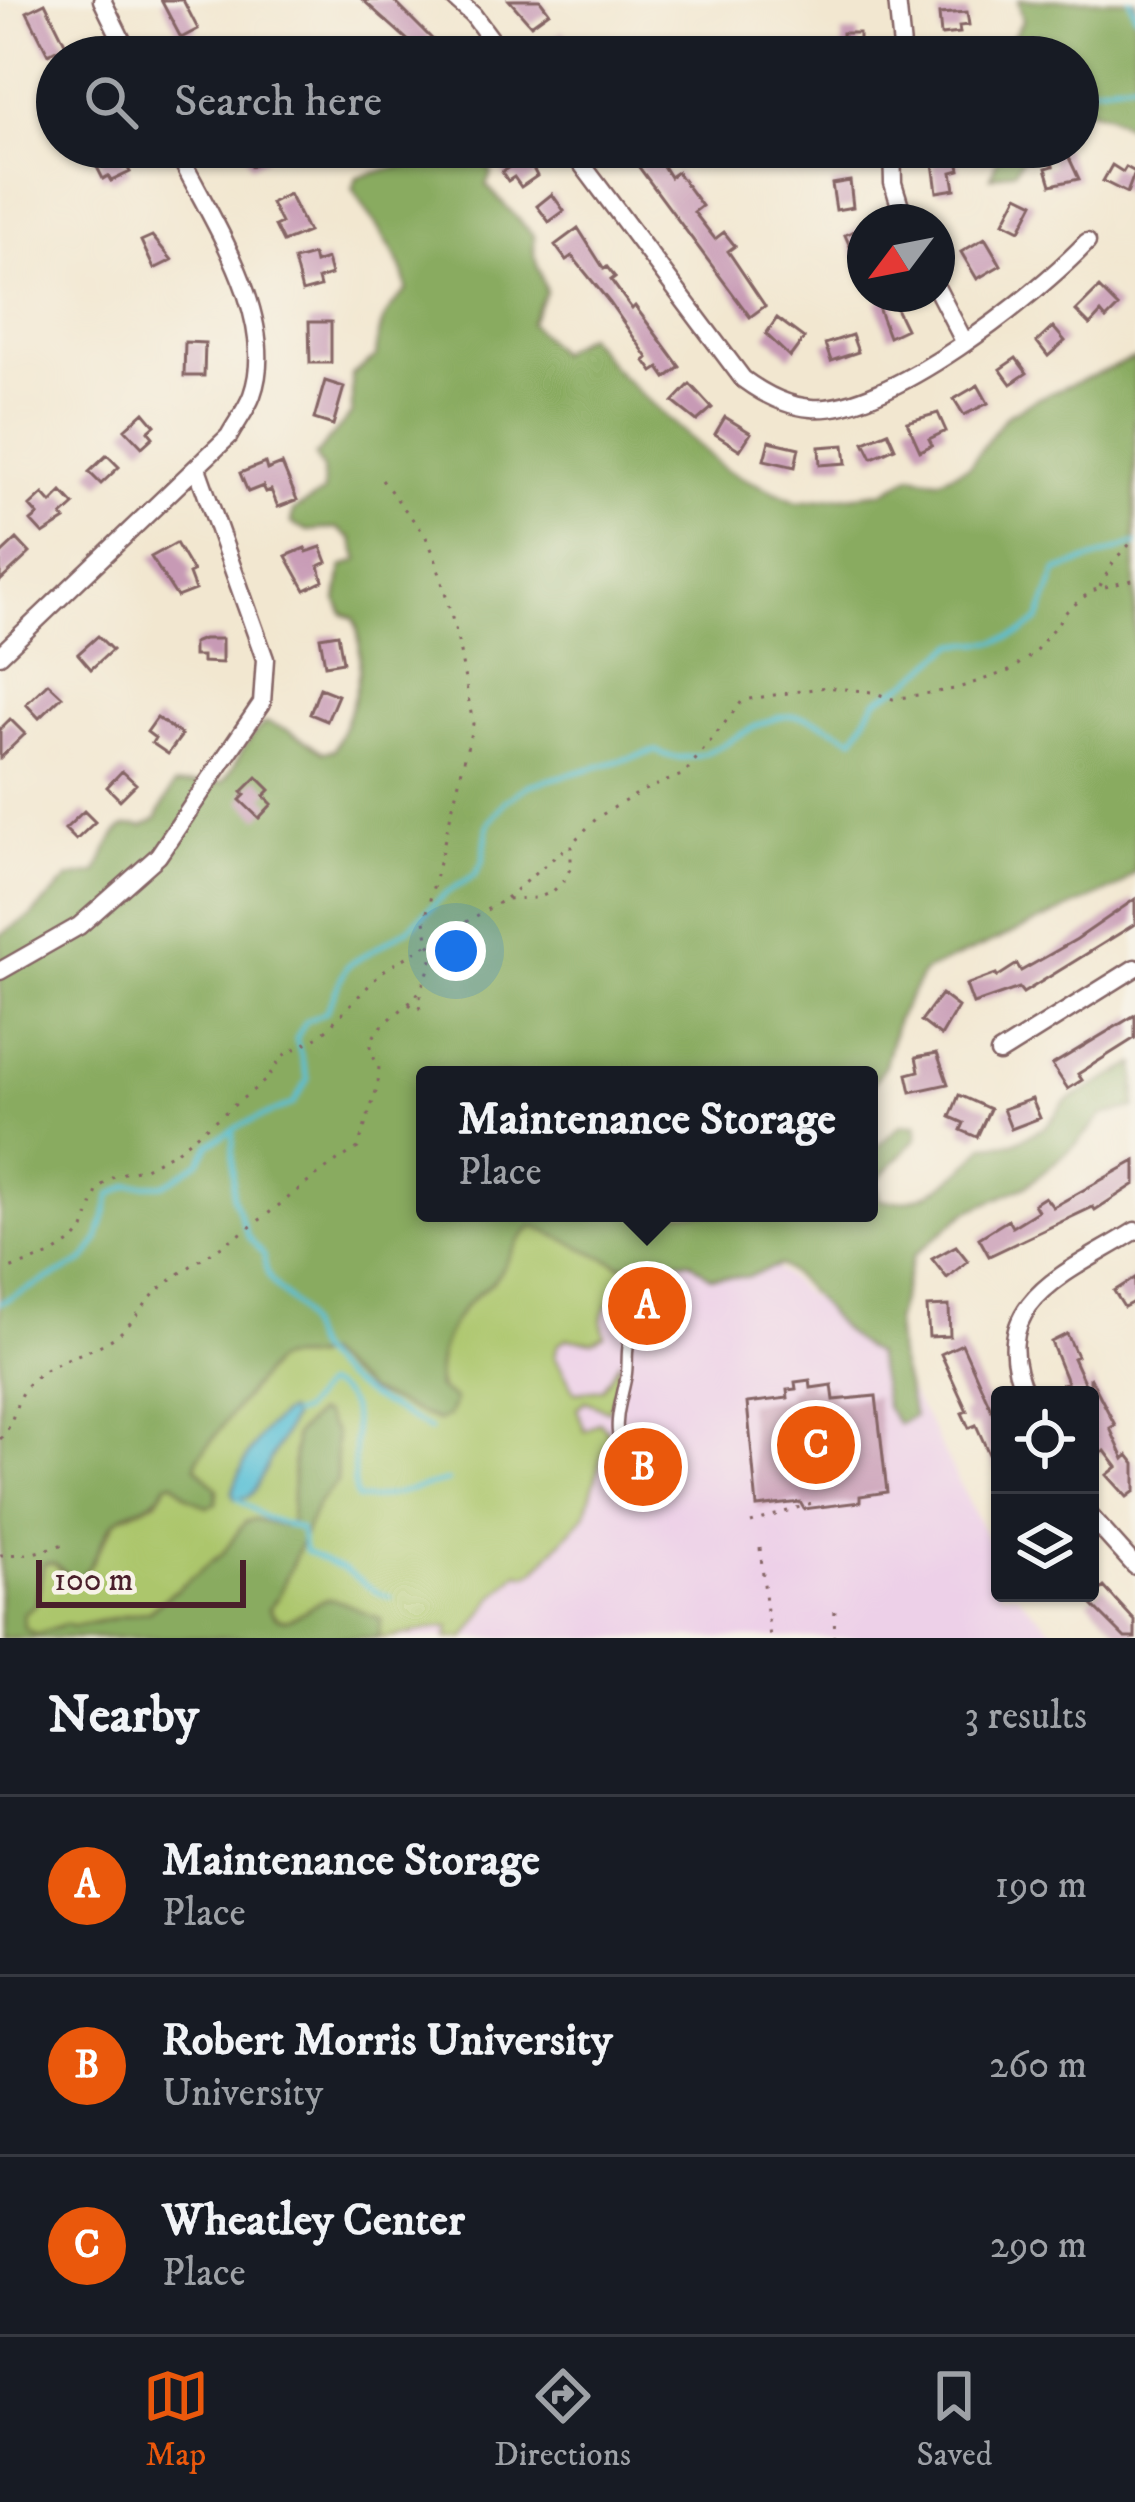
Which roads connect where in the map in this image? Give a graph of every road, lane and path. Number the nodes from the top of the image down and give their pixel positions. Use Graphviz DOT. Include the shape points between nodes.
graph roads {
  1 [pos="102,0"];
  2 [pos="456,0"];
  3 [pos="897,0"];
  4 [pos="120,36"];
  5 [pos="488,36"];
  6 [pos="901,36"];
  7 [pos="186,168"];
  8 [pos="585,168"];
  9 [pos="894,168"];
  10 [pos="899,204"];
  11 [pos="1087,242"];
  12 [pos="949,312"];
  13 [pos="965,343"];
  14 [pos="197,468"];
  15 [pos="382,480"];
  16 [pos="1135,538"];
  17 [pos="1135,579"];
  18 [pos="1099,587"];
  19 [pos="0,655"];
  20 [pos="571,844"];
  21 [pos="505,899"];
  22 [pos="450,930"];
  23 [pos="429,944"];
  24 [pos="435,952"];
  25 [pos="1135,968"];
  26 [pos="0,971"];
  27 [pos="419,992"];
  28 [pos="409,1004"];
  29 [pos="999,1053"];
  30 [pos="1135,1232"];
  31 [pos="0,1272"];
  32 [pos="660,1324"];
  33 [pos="1023,1386"];
  34 [pos="0,1438"];
  35 [pos="640,1475"];
  36 [pos="812,1503"];
  37 [pos="751,1523"];
  38 [pos="1099,1526"];
  39 [pos="64,1544"];
  40 [pos="760,1548"];
  41 [pos="0,1555"];
  42 [pos="1135,1566"];
  43 [pos="836,1606"];
  44 [pos="770,1638"];
  45 [pos="834,1638"];
  1 -- 4 [label="street"];
  2 -- 5 [label="street"];
  3 -- 6 [label="street"];
  7 -- 14 [label="street" via="246,287 259,334 252,395 229,436"];
  8 -- 13 [label="street" via="742,379 763,393 811,408 837,406"];
  9 -- 10 [label="street"];
  11 -- 13 [label="street"];
  12 -- 13 [label="street"];
  14 -- 19 [label="street"];
  14 -- 26 [label="street" via="265,659 262,703 158,856 79,926"];
  15 -- 23 [label="path" via="435,556 472,724 424,920"];
  16 -- 18 [label="path"];
  17 -- 18 [label="path"];
  18 -- 20 [label="path" via="1021,663 955,689 892,699 826,687 743,700 684,774 598,817"];
  20 -- 21 [label="path"];
  20 -- 21 [label="path" via="564,881 537,898"];
  21 -- 22 [label="path"];
  22 -- 23 [label="path"];
  22 -- 24 [label="path" via="448,946"];
  23 -- 24 [label="path"];
  23 -- 31 [label="path" via="383,971 321,1035 282,1056 266,1080 175,1152 98,1188 74,1240"];
  24 -- 27 [label="path"];
  25 -- 29 [label="street"];
  27 -- 28 [label="path"];
  27 -- 28 [label="path" via="421,1007"];
  28 -- 34 [label="path" via="370,1042 378,1085 358,1148 148,1299 110,1340 72,1353 26,1386"];
  30 -- 33 [label="street" via="1047,1286 1022,1313 1012,1351"];
  32 -- 35 [label="lane" via="634,1330 626,1344 614,1422"];
  36 -- 37 [label="path"];
  38 -- 42 [label="street"];
  39 -- 41 [label="path"];
  40 -- 44 [label="path"];
  43 -- 45 [label="path"];
}
